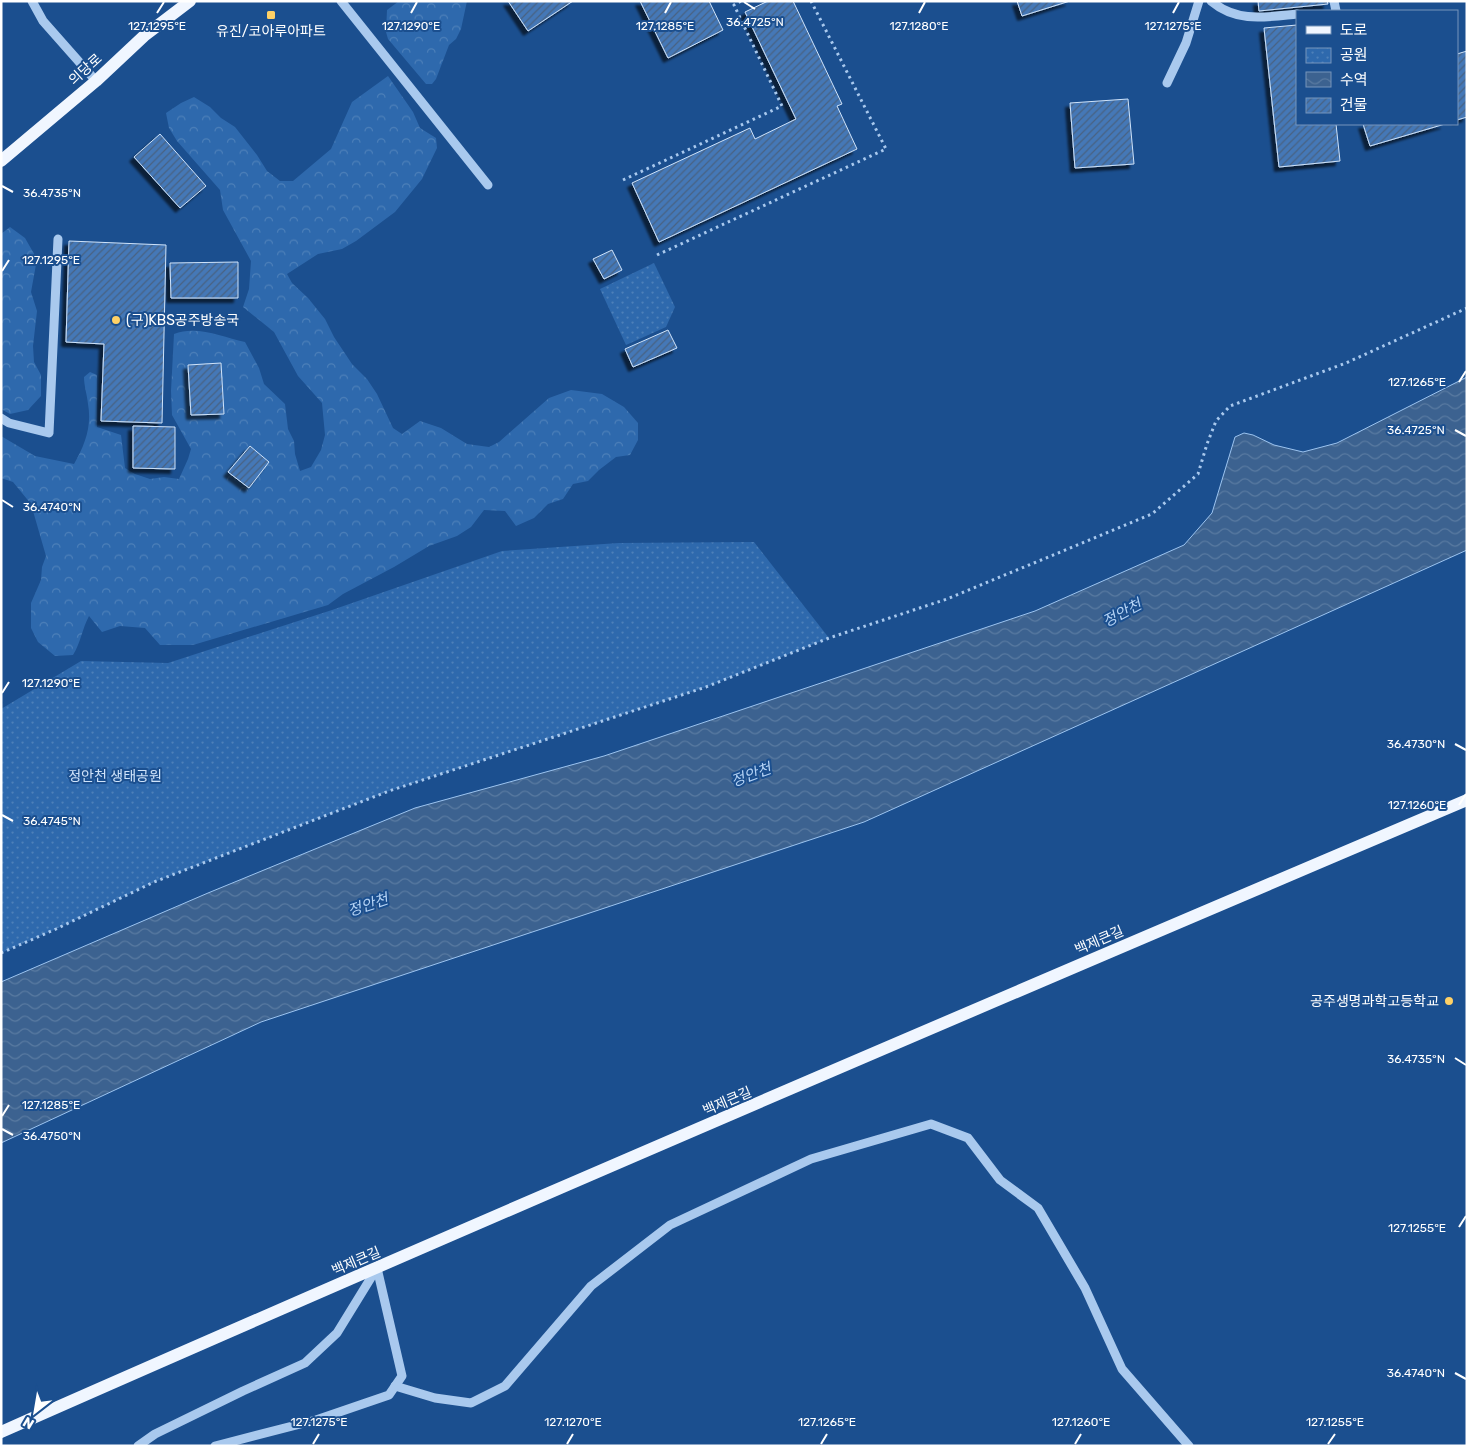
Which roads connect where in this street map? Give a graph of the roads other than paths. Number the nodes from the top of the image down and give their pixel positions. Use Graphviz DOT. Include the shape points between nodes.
graph roads {
  1 [pos="32,1"];
  2 [pos="190,1"];
  3 [pos="341,1"];
  4 [pos="1200,1"];
  5 [pos="1211,1"];
  6 [pos="1296,14"];
  7 [pos="96,81"];
  8 [pos="1167,83"];
  9 [pos="1,161"];
  10 [pos="488,185"];
  11 [pos="58,239"];
  12 [pos="1,418"];
  13 [pos="1467,800"];
  14 [pos="377,1268"];
  15 [pos="395,1386"];
  16 [pos="1,1432"];
  17 [pos="138,1446"];
  18 [pos="215,1446"];
  19 [pos="1189,1446"];
  1 -- 7 [label="street" via="43,21"];
  2 -- 7 [label="main road, 의당로" via="144,36"];
  3 -- 10 [label="street"];
  4 -- 8 [label="street" via="1186,43"];
  5 -- 6 [label="street" via="1220,9 1250,18"];
  7 -- 9 [label="main road, 의당로"];
  11 -- 12 [label="street" via="49,433"];
  13 -- 14 [label="main road, 백제큰길"];
  14 -- 15 [label="street" via="402,1376"];
  14 -- 16 [label="main road, 백제큰길"];
  14 -- 17 [label="street" via="337,1333 305,1363 155,1434"];
  15 -- 18 [label="street" via="389,1395"];
  15 -- 19 [label="street" via="435,1398 471,1403 506,1386 591,1286 670,1225 811,1159 930,1124 968,1138 1000,1180 1038,1208 1085,1288 1122,1369"];
}
